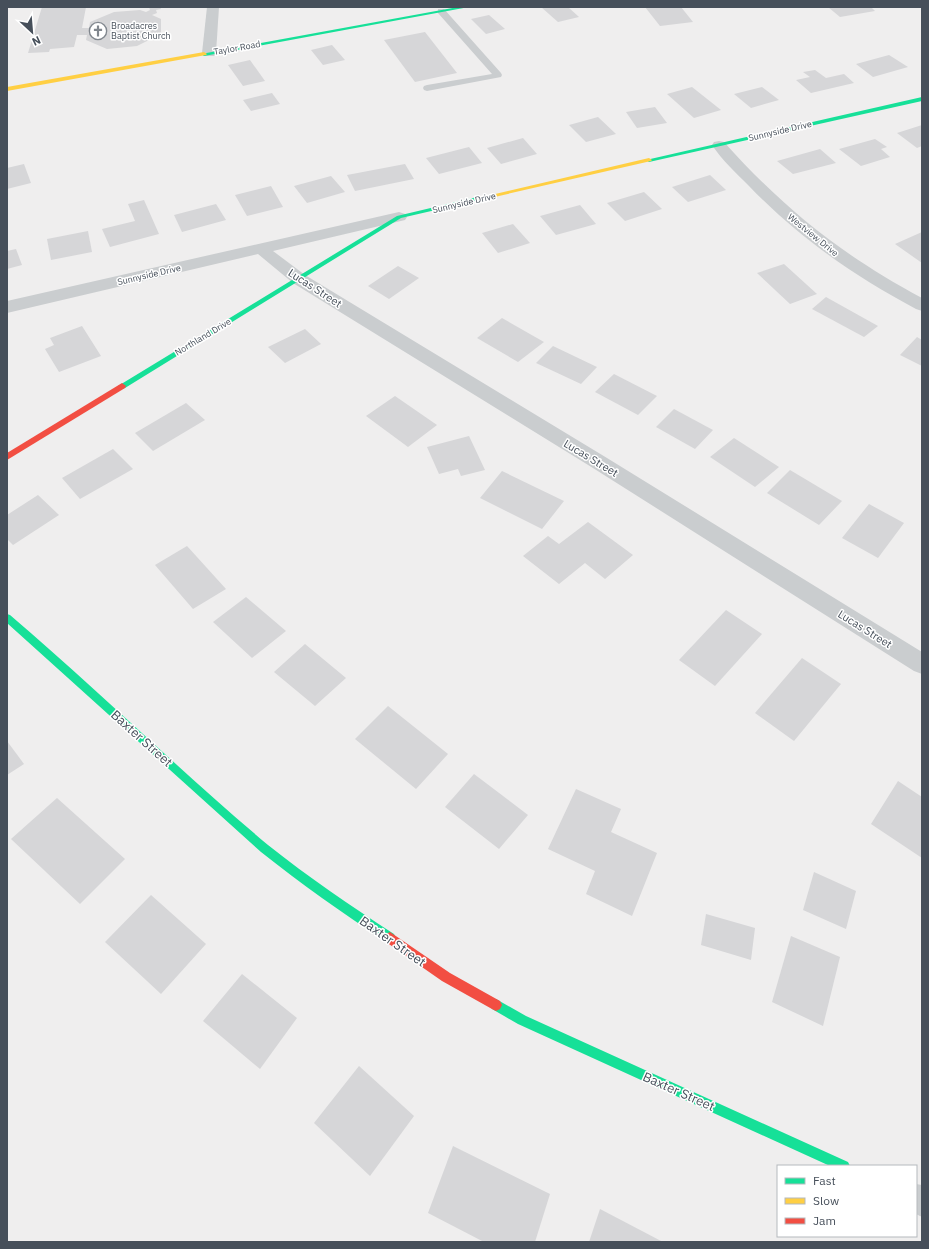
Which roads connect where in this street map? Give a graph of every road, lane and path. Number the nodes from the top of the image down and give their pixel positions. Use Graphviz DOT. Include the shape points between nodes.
graph roads {
  1 [pos="213,7"];
  2 [pos="466,7"];
  3 [pos="441,12"];
  4 [pos="209,53"];
  5 [pos="427,88"];
  6 [pos="7,89"];
  7 [pos="922,99"];
  8 [pos="719,145"];
  9 [pos="399,217"];
  10 [pos="261,249"];
  11 [pos="298,279"];
  12 [pos="922,305"];
  13 [pos="7,307"];
  14 [pos="7,457"];
  15 [pos="7,618"];
  16 [pos="922,664"];
  17 [pos="842,1165"];
  1 -- 4 [label="street"];
  2 -- 3 [label="street, Taylor Road"];
  3 -- 4 [label="street, Taylor Road"];
  3 -- 5 [label="lane" via="498,75"];
  4 -- 6 [label="street, Taylor Road"];
  7 -- 8 [label="street, Sunnyside Drive"];
  8 -- 9 [label="street, Sunnyside Drive"];
  8 -- 12 [label="street, Westview Drive" via="742,172 810,234 845,260"];
  9 -- 10 [label="street, Sunnyside Drive"];
  9 -- 11 [label="street, Northland Drive"];
  10 -- 11 [label="street, Lucas Street"];
  10 -- 13 [label="street, Sunnyside Drive"];
  11 -- 14 [label="street, Northland Drive"];
  11 -- 16 [label="street, Lucas Street"];
  15 -- 17 [label="street, Baxter Street" via="57,660 249,836 308,882 446,977 522,1020"];
}
